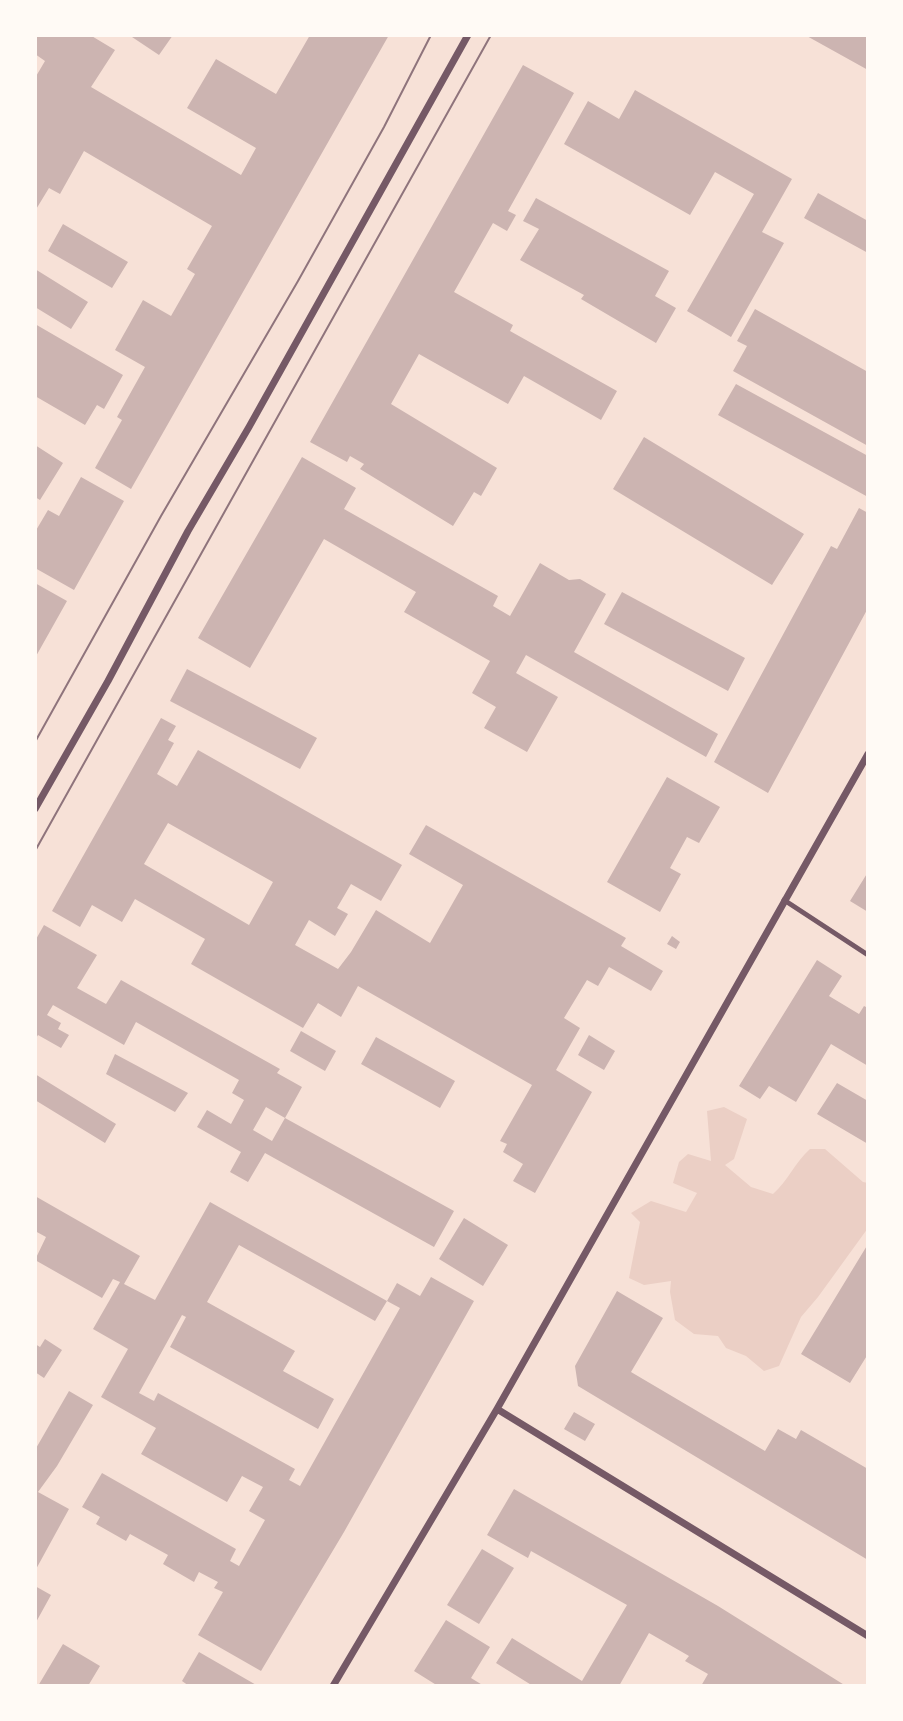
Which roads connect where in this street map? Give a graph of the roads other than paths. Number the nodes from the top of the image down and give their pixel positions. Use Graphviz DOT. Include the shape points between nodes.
graph roads {
  1 [pos="468,35"];
  2 [pos="868,754"];
  3 [pos="35,809"];
  4 [pos="784,900"];
  5 [pos="868,955"];
  6 [pos="497,1409"];
  7 [pos="868,1636"];
  8 [pos="332,1686"];
  1 -- 3 [label="street"];
  2 -- 4 [label="street"];
  4 -- 5 [label="lane"];
  4 -- 6 [label="street"];
  6 -- 7 [label="street"];
  6 -- 8 [label="street"];
}
